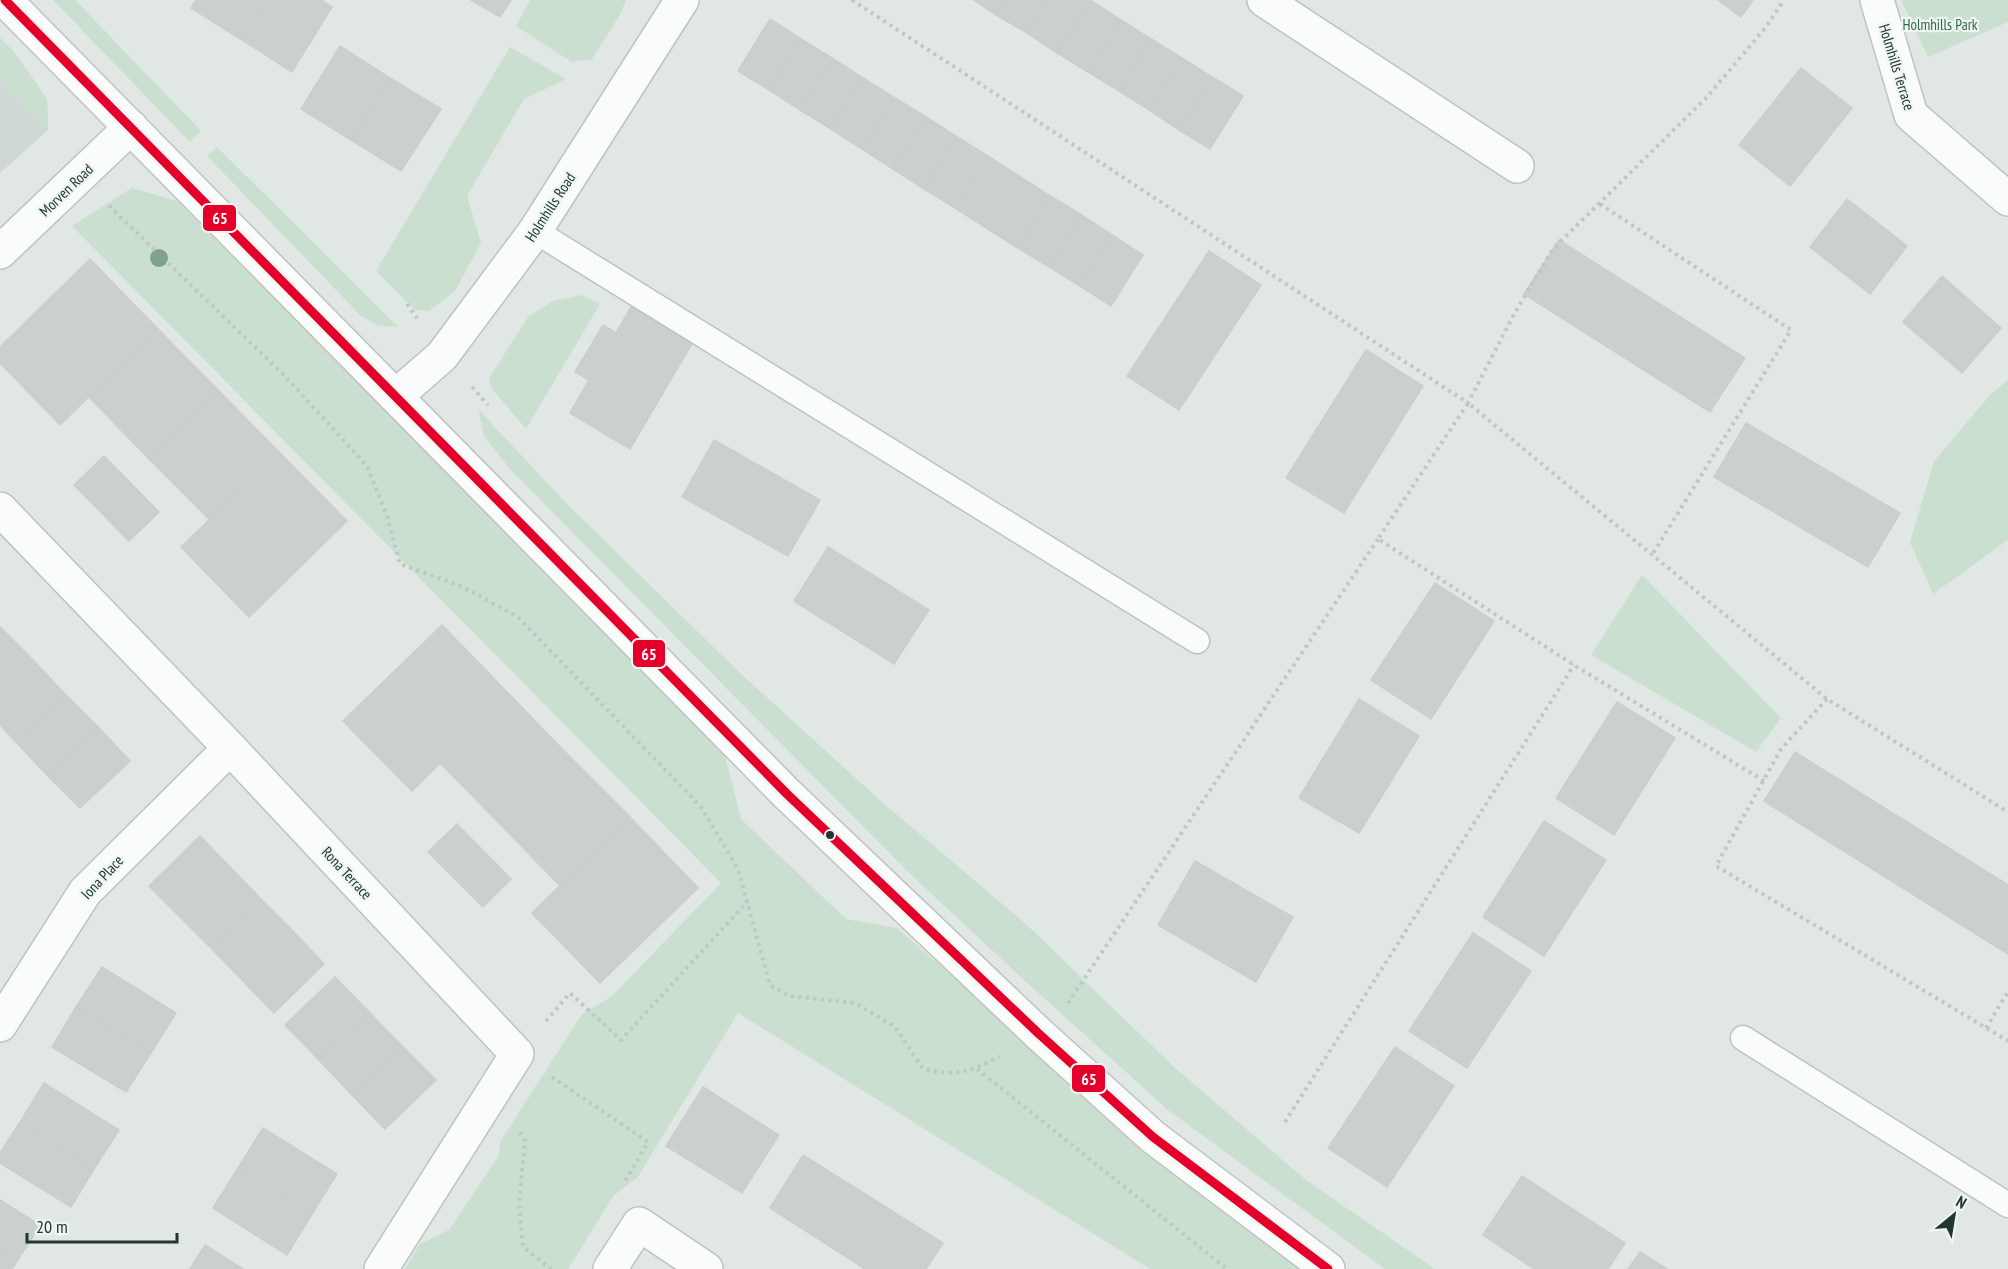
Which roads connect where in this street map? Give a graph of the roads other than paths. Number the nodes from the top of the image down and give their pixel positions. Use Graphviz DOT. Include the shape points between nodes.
graph roads {
  1 [pos="5,0"];
  2 [pos="682,0"];
  3 [pos="1264,0"];
  4 [pos="1877,0"];
  5 [pos="131,127"];
  6 [pos="1517,166"];
  7 [pos="2008,199"];
  8 [pos="535,231"];
  9 [pos="0,252"];
  10 [pos="396,396"];
  11 [pos="0,509"];
  12 [pos="1197,641"];
  13 [pos="230,748"];
  14 [pos="0,1025"];
  15 [pos="1743,1038"];
  16 [pos="2008,1205"];
  17 [pos="381,1269"];
  18 [pos="610,1269"];
  19 [pos="706,1269"];
  20 [pos="1328,1269"];
  1 -- 5 [label="street"];
  2 -- 8 [label="street, Holmhills Road"];
  3 -- 6 [label="street"];
  4 -- 7 [label="street, Holmhills Terrace" via="1911,115"];
  5 -- 9 [label="street, Morven Road"];
  5 -- 10 [label="street"];
  8 -- 10 [label="street, Holmhills Road" via="442,356"];
  8 -- 12 [label="lane"];
  10 -- 20 [label="street" via="787,794 1042,1036 1153,1137"];
  11 -- 13 [label="street, Rona Terrace"];
  13 -- 14 [label="street, Iona Place" via="85,892"];
  13 -- 17 [label="street, Rona Terrace" via="517,1054"];
  15 -- 16 [label="lane"];
  18 -- 19 [label="street" via="639,1224"];
}
